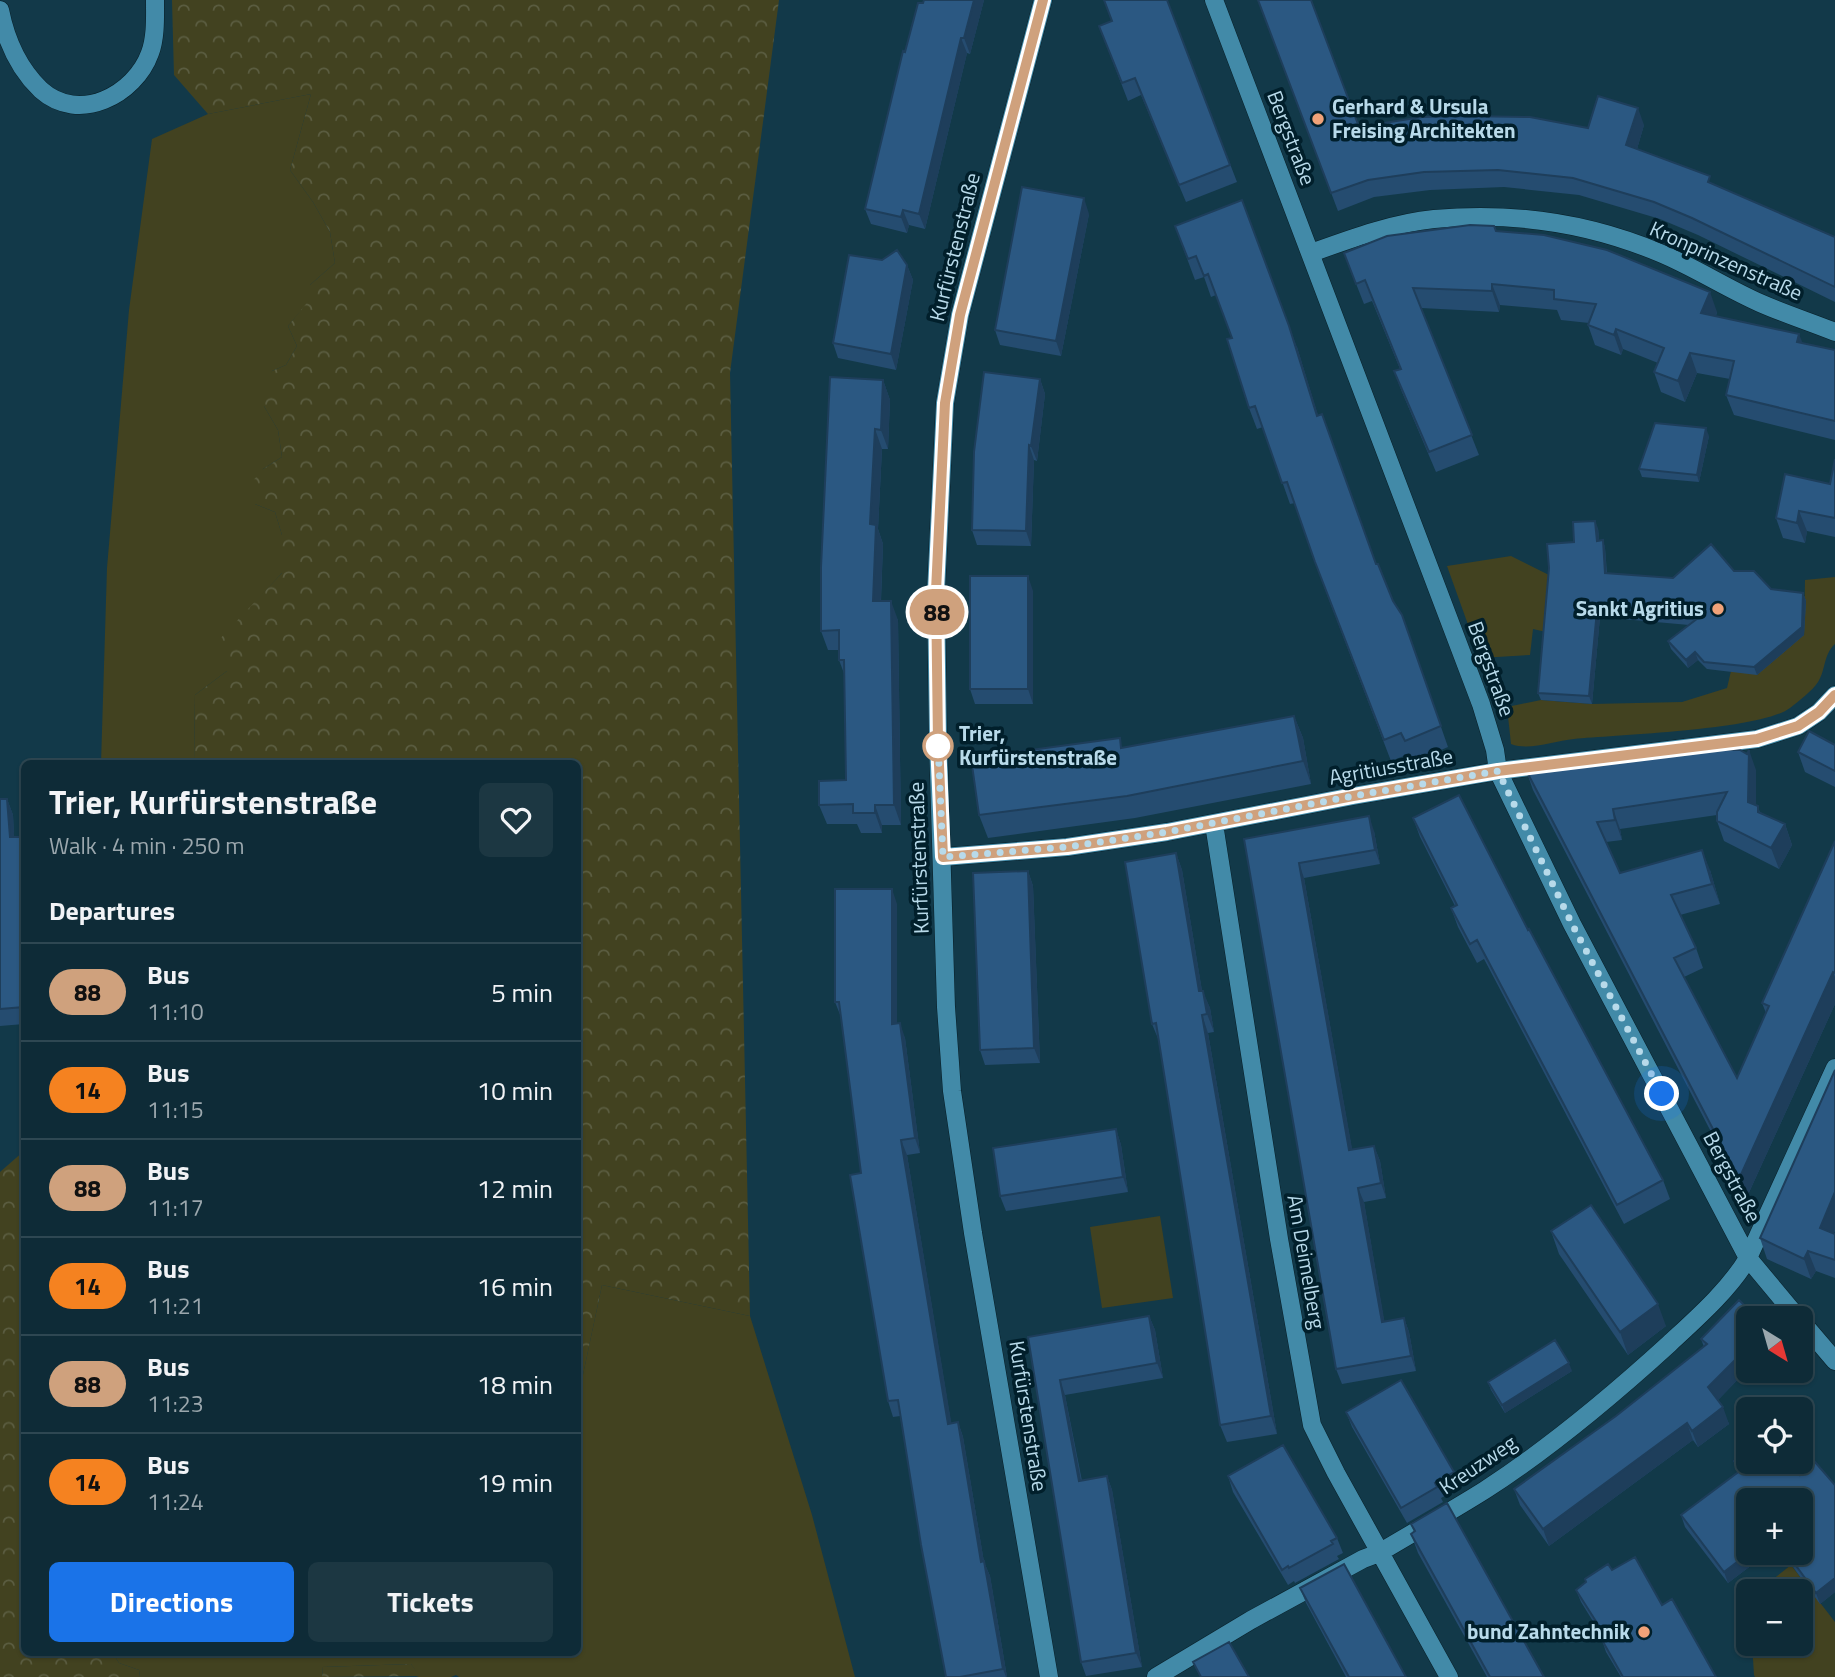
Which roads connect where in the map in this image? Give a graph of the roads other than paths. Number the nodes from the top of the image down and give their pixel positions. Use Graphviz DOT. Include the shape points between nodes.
graph roads {
  1 [pos="155,0"];
  2 [pos="1044,0"];
  3 [pos="1214,0"];
  4 [pos="0,10"];
  5 [pos="1311,253"];
  6 [pos="1835,332"];
  7 [pos="1835,695"];
  8 [pos="1498,771"];
  9 [pos="1214,824"];
  10 [pos="943,857"];
  11 [pos="1835,1068"];
  12 [pos="1748,1258"];
  13 [pos="1788,1306"];
  14 [pos="1813,1335"];
  15 [pos="1835,1361"];
  16 [pos="1379,1553"];
  17 [pos="1049,1677"];
  18 [pos="1156,1677"];
  19 [pos="1449,1677"];
  1 -- 4 [label="street" via="153,44 144,66 126,89 89,104 64,102 43,92 17,61"];
  2 -- 10 [label="street, Kurfürstenstraße" via="960,315 945,403 936,591"];
  3 -- 5 [label="street, Bergstraße"];
  5 -- 6 [label="street, Kronprinzenstraße" via="1433,219 1552,221 1659,253 1758,302"];
  5 -- 8 [label="street, Bergstraße" via="1480,704"];
  7 -- 8 [label="street, Agritiusstraße" via="1798,726 1757,739"];
  8 -- 9 [label="street, Agritiusstraße"];
  8 -- 12 [label="street, Bergstraße" via="1572,924"];
  9 -- 10 [label="street, Agritiusstraße" via="1067,847"];
  9 -- 16 [label="street, Am Deimelberg" via="1312,1425"];
  10 -- 17 [label="street, Kurfürstenstraße" via="952,1091"];
  11 -- 12 [label="street, Kreuzweg"];
  12 -- 13 [label="street, Bergstraße"];
  12 -- 16 [label="street, Kreuzweg" via="1738,1275 1679,1334 1588,1413 1485,1490"];
  14 -- 15 [label="street, Bergstraße"];
  16 -- 18 [label="street, Kreuzweg" via="1263,1613"];
  16 -- 19 [label="street, Am Deimelberg"];
}
